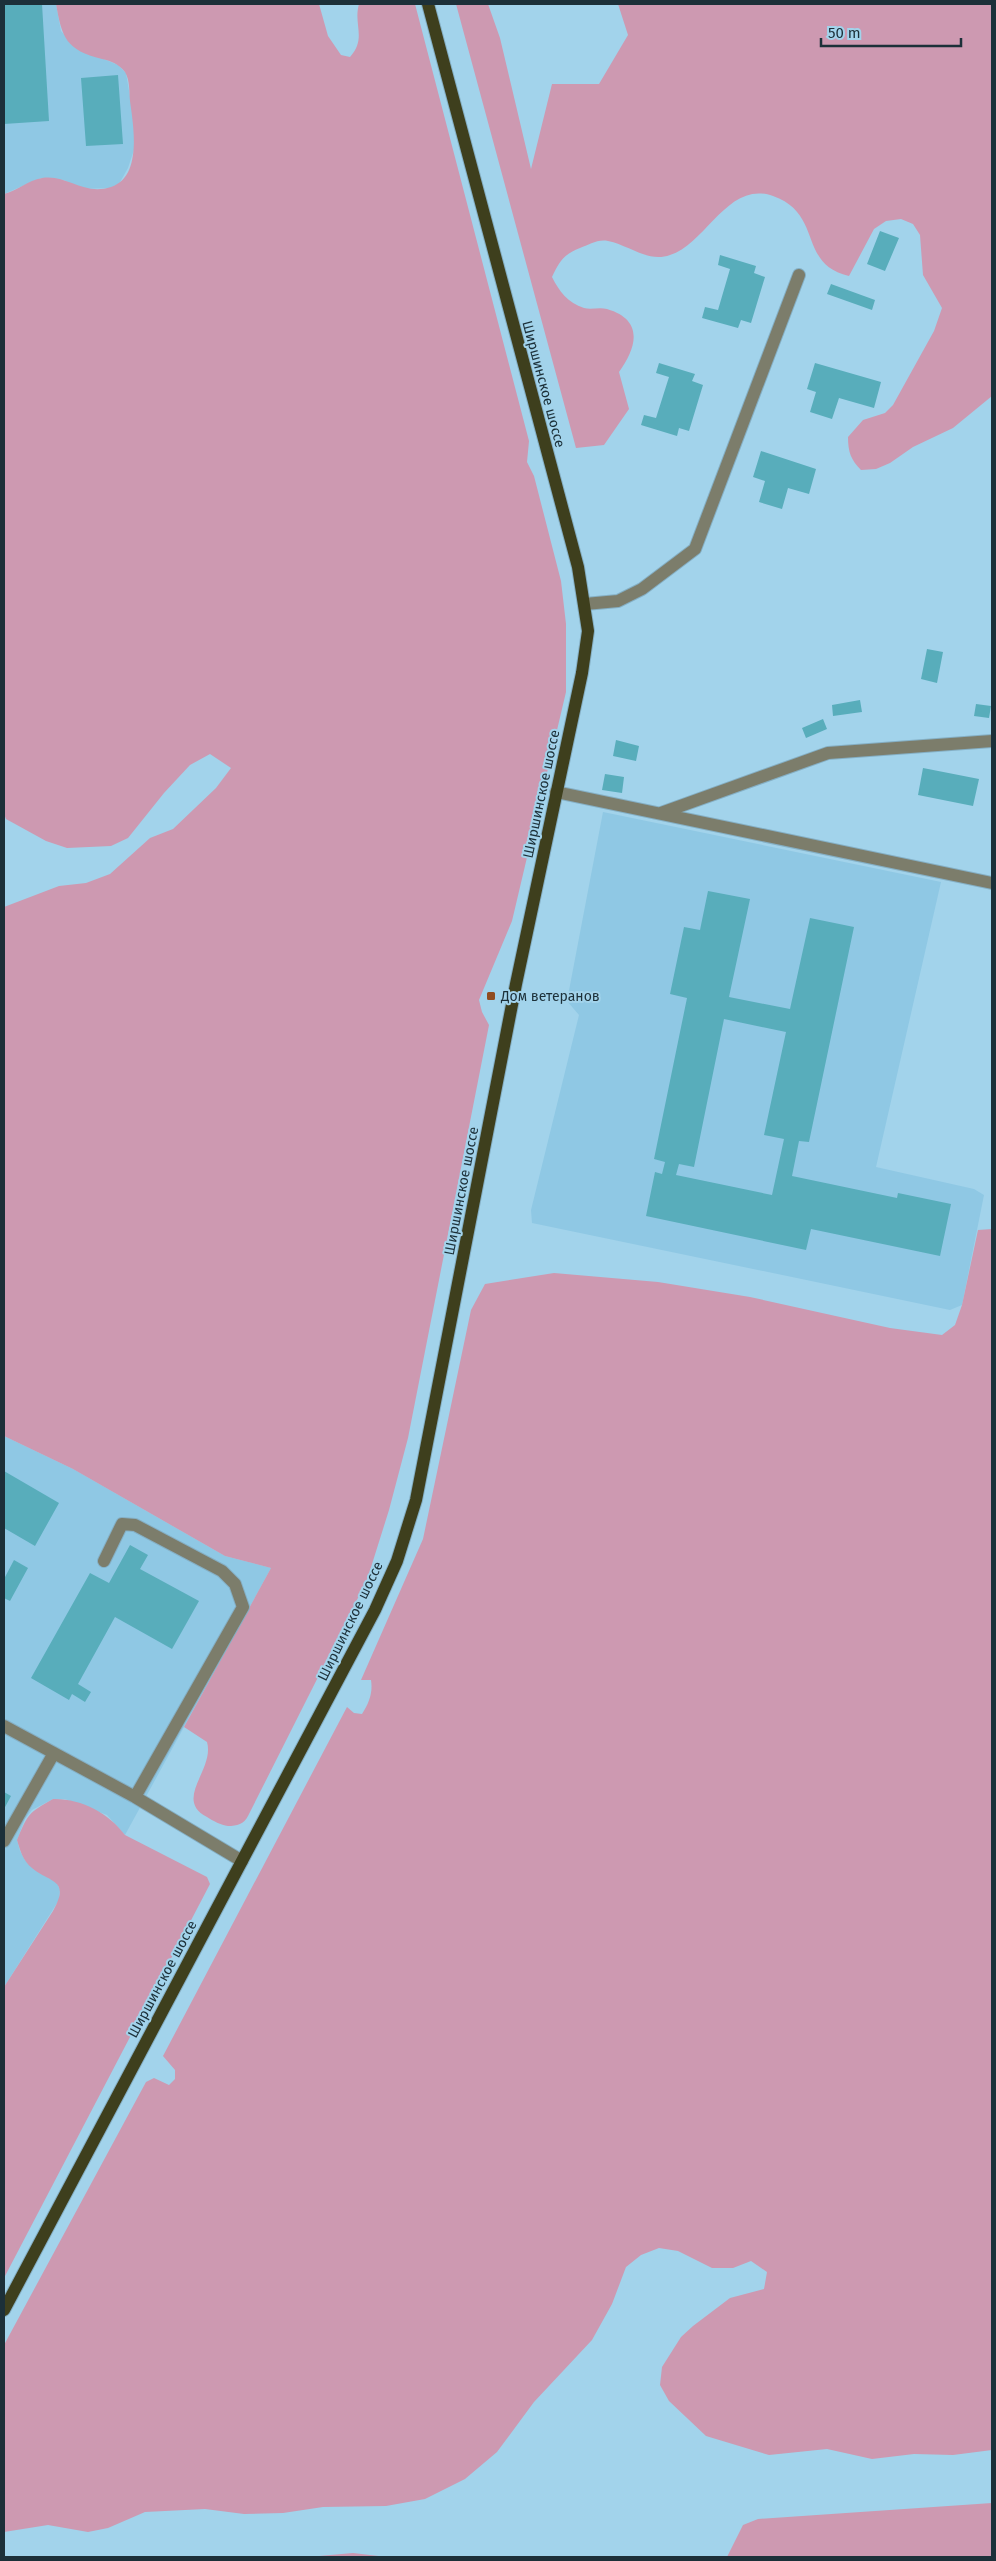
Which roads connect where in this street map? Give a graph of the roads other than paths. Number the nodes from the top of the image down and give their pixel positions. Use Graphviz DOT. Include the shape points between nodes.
graph roads {
  1 [pos="428,4"];
  2 [pos="799,275"];
  3 [pos="585,604"];
  4 [pos="991,740"];
  5 [pos="556,792"];
  6 [pos="661,813"];
  7 [pos="992,883"];
  8 [pos="104,1561"];
  9 [pos="4,1726"];
  10 [pos="54,1753"];
  11 [pos="135,1797"];
  12 [pos="4,1841"];
  13 [pos="242,1861"];
  14 [pos="4,2310"];
  1 -- 3 [label="main road, Ширшинское шоссе" via="578,567"];
  2 -- 3 [label="lane" via="695,549 642,589 618,602"];
  3 -- 5 [label="main road, Ширшинское шоссе" via="588,631 582,673"];
  4 -- 6 [label="lane" via="828,753"];
  5 -- 6 [label="lane"];
  5 -- 13 [label="main road, Ширшинское шоссе" via="416,1500 397,1561 375,1610"];
  6 -- 7 [label="lane"];
  8 -- 11 [label="lane" via="122,1524 135,1525 222,1571 235,1584 243,1607"];
  9 -- 10 [label="lane"];
  10 -- 11 [label="lane"];
  10 -- 12 [label="lane"];
  11 -- 13 [label="lane"];
  13 -- 14 [label="main road, Ширшинское шоссе"];
}
